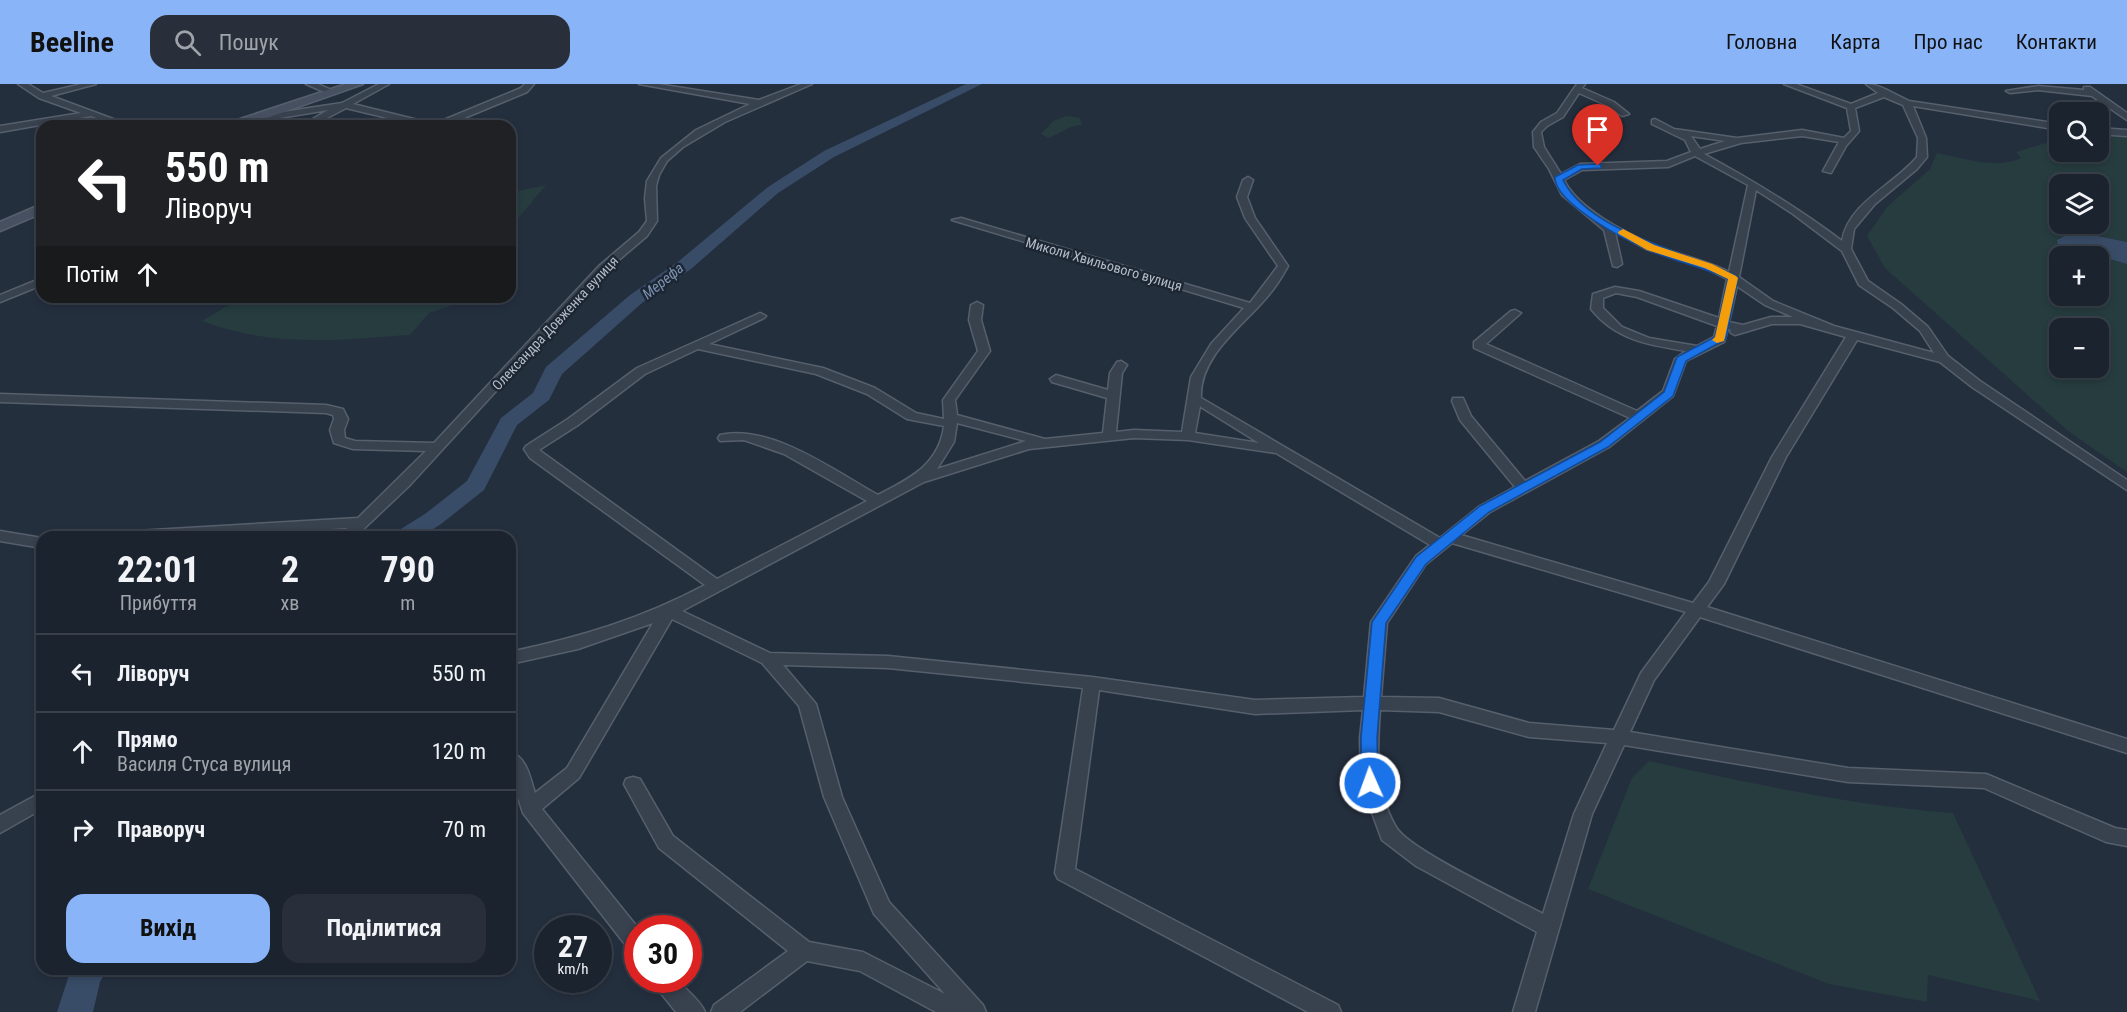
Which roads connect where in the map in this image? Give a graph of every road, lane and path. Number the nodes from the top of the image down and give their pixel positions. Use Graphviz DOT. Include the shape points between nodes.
graph roads {
  1 [pos="22,84"];
  2 [pos="92,84"];
  3 [pos="310,84"];
  4 [pos="357,84"];
  5 [pos="386,84"];
  6 [pos="530,84"];
  7 [pos="643,84"];
  8 [pos="808,84"];
  9 [pos="1788,84"];
  10 [pos="1870,84"];
  11 [pos="2089,84"];
  12 [pos="1579,87"];
  13 [pos="2010,90"];
  14 [pos="332,93"];
  15 [pos="1884,94"];
  16 [pos="2094,94"];
  17 [pos="42,96"];
  18 [pos="762,103"];
  19 [pos="1907,103"];
  20 [pos="313,105"];
  21 [pos="346,105"];
  22 [pos="1851,107"];
  23 [pos="91,113"];
  24 [pos="1625,114"];
  25 [pos="325,115"];
  26 [pos="2127,117"];
  27 [pos="51,120"];
  28 [pos="111,120"];
  29 [pos="250,120"];
  30 [pos="316,120"];
  31 [pos="407,120"];
  32 [pos="452,120"];
  33 [pos="1655,122"];
  34 [pos="36,123"];
  35 [pos="2049,125"];
  36 [pos="0,129"];
  37 [pos="1672,131"];
  38 [pos="2109,131"];
  39 [pos="2127,133"];
  40 [pos="1740,140"];
  41 [pos="1846,141"];
  42 [pos="1696,153"];
  43 [pos="1827,171"];
  44 [pos="1558,179"];
  45 [pos="1248,180"];
  46 [pos="1753,184"];
  47 [pos="36,211"];
  48 [pos="1593,216"];
  49 [pos="957,220"];
  50 [pos="0,228"];
  51 [pos="1846,249"];
  52 [pos="1617,264"];
  53 [pos="1733,278"];
  54 [pos="36,284"];
  55 [pos="0,299"];
  56 [pos="977,305"];
  57 [pos="1252,307"];
  58 [pos="1515,313"];
  59 [pos="760,316"];
  60 [pos="1723,324"];
  61 [pos="1742,328"];
  62 [pos="1829,328"];
  63 [pos="1854,334"];
  64 [pos="1720,339"];
  65 [pos="695,345"];
  66 [pos="1699,350"];
  67 [pos="1944,359"];
  68 [pos="1121,365"];
  69 [pos="1056,380"];
  70 [pos="1113,396"];
  71 [pos="0,398"];
  72 [pos="1195,400"];
  73 [pos="1458,401"];
  74 [pos="1639,417"];
  75 [pos="951,421"];
  76 [pos="1188,436"];
  77 [pos="1109,437"];
  78 [pos="725,438"];
  79 [pos="1048,443"];
  80 [pos="438,447"];
  81 [pos="1280,450"];
  82 [pos="919,479"];
  83 [pos="2127,486"];
  84 [pos="1523,488"];
  85 [pos="878,501"];
  86 [pos="363,522"];
  87 [pos="217,531"];
  88 [pos="353,531"];
  89 [pos="0,536"];
  90 [pos="1445,541"];
  91 [pos="36,542"];
  92 [pos="715,585"];
  93 [pos="669,610"];
  94 [pos="1697,610"];
  95 [pos="516,657"];
  96 [pos="768,659"];
  97 [pos="1092,683"];
  98 [pos="1371,703"];
  99 [pos="1618,737"];
  100 [pos="2127,746"];
  101 [pos="516,766"];
  102 [pos="633,784"];
  103 [pos="36,804"];
  104 [pos="530,808"];
  105 [pos="0,825"];
  106 [pos="2127,838"];
  107 [pos="624,927"];
  108 [pos="1548,928"];
  109 [pos="804,951"];
  110 [pos="674,993"];
  111 [pos="1528,1009"];
  112 [pos="694,1012"];
  113 [pos="722,1012"];
  114 [pos="957,1012"];
  115 [pos="975,1012"];
  116 [pos="1330,1012"];
  1 -- 17 [label="street"];
  2 -- 17 [label="street"];
  3 -- 14 [label="street"];
  4 -- 14 [label="street"];
  5 -- 21 [label="street"];
  6 -- 32 [label="street"];
  7 -- 18 [label="street"];
  8 -- 18 [label="street, Олександра Довженка вулиця"];
  9 -- 22 [label="street"];
  10 -- 15 [label="street"];
  11 -- 16 [label="street" via="2083,86"];
  12 -- 24 [label="street"];
  12 -- 44 [label="street" via="1560,115 1537,132 1539,147"];
  13 -- 16 [label="street" via="2038,88"];
  14 -- 20 [label="street"];
  15 -- 19 [label="street"];
  15 -- 22 [label="street"];
  16 -- 26 [label="street"];
  17 -- 23 [label="street"];
  18 -- 80 [label="street, Олександра Довженка вулиця" via="692,136 666,156 654,175 649,200 652,221 643,234 603,268"];
  19 -- 35 [label="street"];
  19 -- 51 [label="street" via="1922,138 1923,157 1872,202 1849,229"];
  20 -- 21 [label="street"];
  20 -- 25 [label="street"];
  20 -- 29 [label="street"];
  21 -- 25 [label="street"];
  21 -- 31 [label="street"];
  22 -- 41 [label="street" via="1855,131"];
  23 -- 27 [label="street"];
  23 -- 28 [label="street"];
  25 -- 30 [label="street"];
  33 -- 37 [label="street"];
  34 -- 36 [label="street"];
  37 -- 40 [label="street"];
  37 -- 42 [label="street" via="1687,136"];
  38 -- 39 [label="street"];
  40 -- 41 [label="street" via="1802,133"];
  40 -- 42 [label="street"];
  41 -- 43 [label="street"];
  42 -- 44 [label="street" via="1668,164 1581,167"];
  42 -- 46 [label="street"];
  44 -- 48 [label="street" via="1565,193"];
  45 -- 57 [label="street" via="1242,197 1250,218 1283,266 1275,282"];
  46 -- 51 [label="street"];
  46 -- 53 [label="street"];
  47 -- 50 [label="street"];
  48 -- 52 [label="street" via="1609,229"];
  48 -- 53 [label="street" via="1650,248 1709,266"];
  49 -- 57 [label="street, Миколи Хвильового вулиця"];
  51 -- 67 [label="street" via="1863,283 1924,329"];
  53 -- 60 [label="street"];
  53 -- 62 [label="street" via="1769,303"];
  54 -- 55 [label="street"];
  56 -- 75 [label="street" via="975,320 984,351 949,400"];
  57 -- 72 [label="street" via="1219,342 1198,375 1193,388"];
  58 -- 74 [label="street" via="1478,345"];
  59 -- 65 [label="street"];
  60 -- 61 [label="street"];
  60 -- 64 [label="street"];
  60 -- 66 [label="street" via="1639,294 1615,290 1597,296 1597,309 1618,329 1646,341"];
  61 -- 62 [label="street" via="1771,320"];
  61 -- 64 [label="street"];
  62 -- 63 [label="street"];
  63 -- 67 [label="street"];
  63 -- 94 [label="street" via="1779,457 1716,584"];
  64 -- 66 [label="street"];
  65 -- 75 [label="street" via="819,371 871,391 912,416"];
  65 -- 92 [label="street" via="641,371 531,449"];
  66 -- 74 [label="street" via="1681,359 1669,393"];
  67 -- 83 [label="street"];
  68 -- 70 [label="street"];
  69 -- 70 [label="street"];
  70 -- 77 [label="street"];
  71 -- 80 [label="street" via="326,409 338,412 341,418 339,440 354,445"];
  72 -- 76 [label="street"];
  72 -- 81 [label="street"];
  73 -- 84 [label="street" via="1466,417"];
  74 -- 84 [label="street" via="1604,444"];
  75 -- 79 [label="street"];
  75 -- 82 [label="street" via="947,447"];
  76 -- 77 [label="street"];
  76 -- 81 [label="street"];
  77 -- 79 [label="street"];
  78 -- 85 [label="street" via="745,436 789,451"];
  79 -- 82 [label="street" via="1027,445"];
  80 -- 86 [label="street, Олександра Довженка вулиця"];
  81 -- 90 [label="street"];
  82 -- 85 [label="street"];
  84 -- 90 [label="street" via="1485,509"];
  85 -- 92 [label="street"];
  86 -- 87 [label="street"];
  86 -- 88 [label="street, Олександра Довженка вулиця"];
  89 -- 91 [label="street"];
  90 -- 94 [label="street"];
  90 -- 98 [label="street" via="1421,561 1379,622"];
  92 -- 93 [label="street"];
  93 -- 95 [label="street" via="578,643"];
  93 -- 96 [label="street"];
  93 -- 104 [label="street" via="573,773"];
  94 -- 99 [label="street" via="1647,677"];
  94 -- 100 [label="street"];
  96 -- 97 [label="street" via="888,662"];
  96 -- 115 [label="street" via="807,704 833,797 881,908"];
  97 -- 98 [label="street" via="1254,707"];
  97 -- 116 [label="street" via="1065,873"];
  98 -- 99 [label="street" via="1439,705 1529,730"];
  98 -- 108 [label="street" via="1370,783 1389,834 1423,860"];
  99 -- 106 [label="street" via="1848,775 1986,781 2113,836"];
  99 -- 108 [label="street" via="1583,813"];
  101 -- 104 [label="street"];
  102 -- 109 [label="street" via="666,842"];
  103 -- 105 [label="street"];
  104 -- 107 [label="street"];
  108 -- 111 [label="street"];
  109 -- 113 [label="street"];
  109 -- 114 [label="street" via="863,962"];
  110 -- 112 [label="street"];
}
